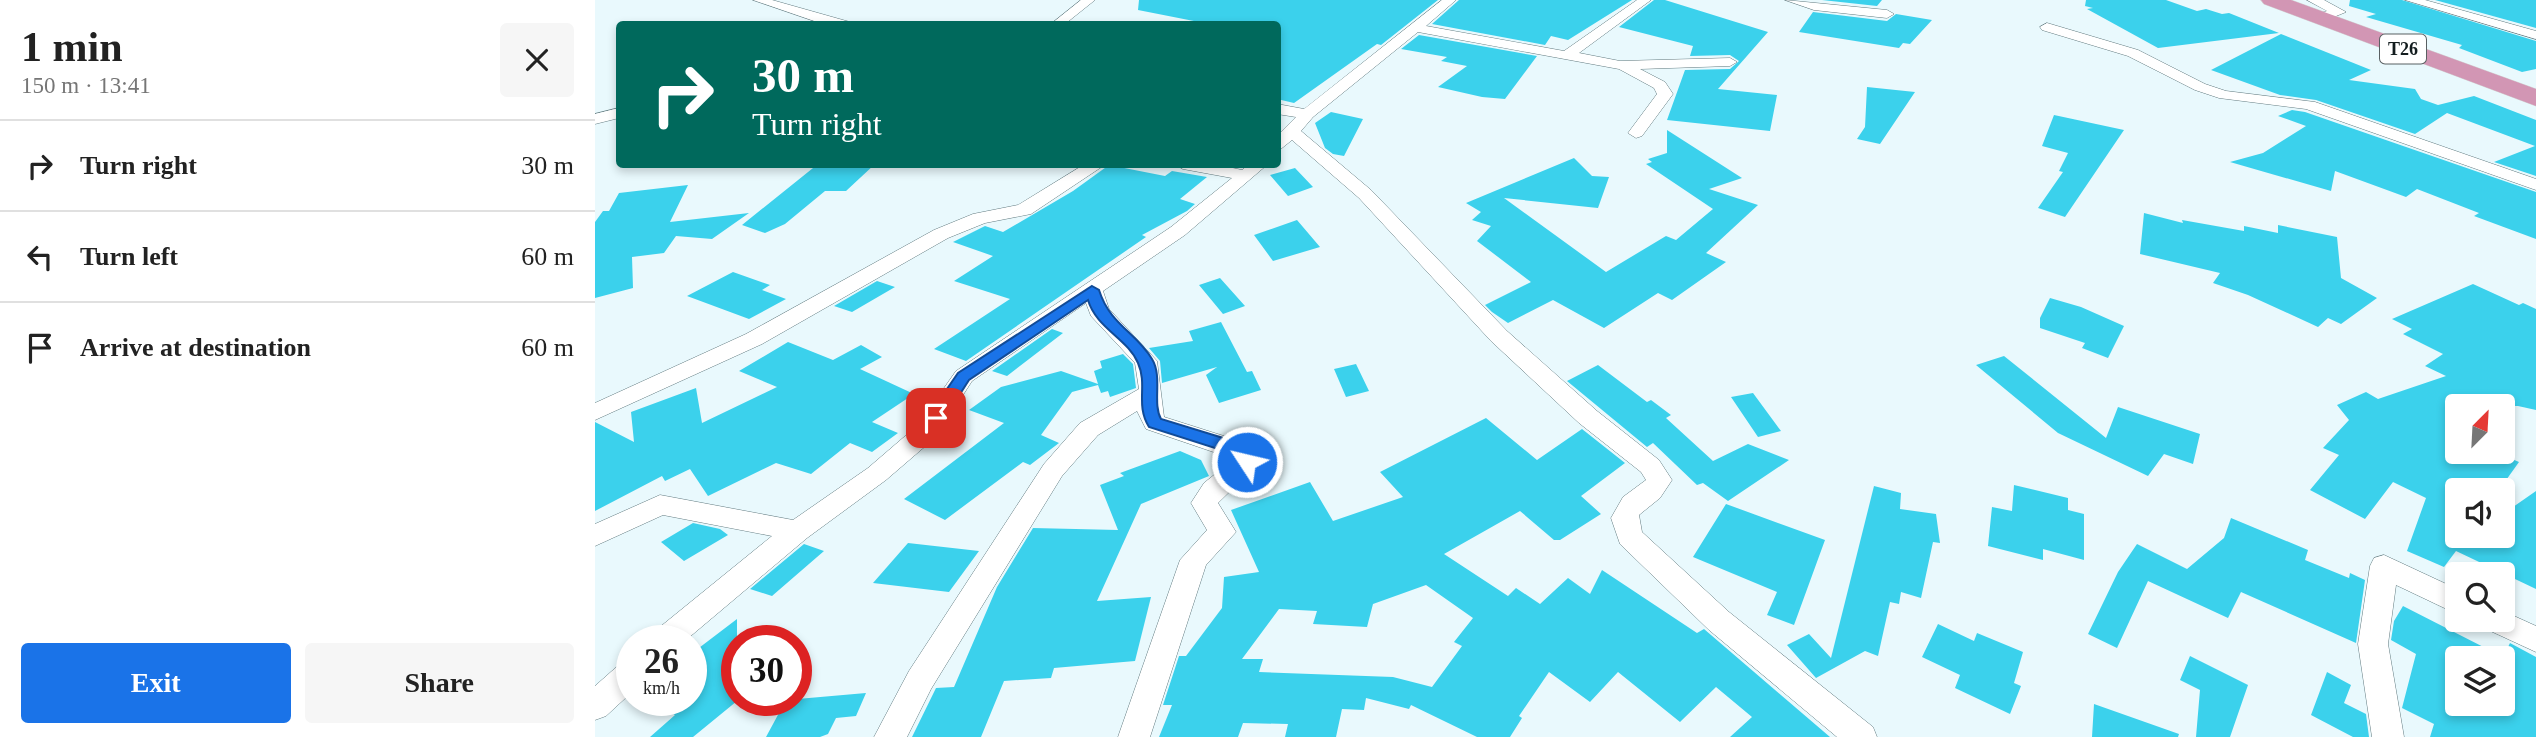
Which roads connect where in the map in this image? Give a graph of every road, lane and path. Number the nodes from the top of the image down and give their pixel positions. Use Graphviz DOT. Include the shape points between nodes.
graph roads {
  1 [pos="759,0"];
  2 [pos="1089,0"];
  3 [pos="1450,0"];
  4 [pos="1646,0"];
  5 [pos="1791,0"];
  6 [pos="2271,0"];
  7 [pos="2411,0"];
  8 [pos="2316,9"];
  9 [pos="1887,14"];
  10 [pos="825,21"];
  11 [pos="1062,21"];
  12 [pos="2047,27"];
  13 [pos="1416,28"];
  14 [pos="2536,36"];
  15 [pos="1569,54"];
  16 [pos="1730,62"];
  17 [pos="1620,65"];
  18 [pos="2536,98"];
  19 [pos="616,114"];
  20 [pos="1281,115"];
  21 [pos="595,119"];
  22 [pos="1292,131"];
  23 [pos="1636,133"];
  24 [pos="1092,168"];
  25 [pos="1230,168"];
  26 [pos="1254,170"];
  27 [pos="2536,185"];
  28 [pos="1092,290"];
  29 [pos="1151,392"];
  30 [pos="595,412"];
  31 [pos="797,531"];
  32 [pos="595,536"];
  33 [pos="2445,596"];
  34 [pos="684,625"];
  35 [pos="2515,630"];
  36 [pos="2536,640"];
  37 [pos="616,687"];
  38 [pos="595,706"];
  39 [pos="890,737"];
  40 [pos="1134,737"];
  41 [pos="1861,737"];
  42 [pos="2388,737"];
  1 -- 10 [label="street"];
  2 -- 11 [label="street"];
  3 -- 13 [label="street"];
  4 -- 15 [label="street"];
  5 -- 9 [label="street"];
  6 -- 8 [label="highway, T26"];
  7 -- 14 [label="street"];
  8 -- 18 [label="highway, T26"];
  12 -- 27 [label="street" via="2133,53 2212,91 2309,105"];
  13 -- 15 [label="street"];
  13 -- 22 [label="street"];
  15 -- 17 [label="street"];
  16 -- 17 [label="street"];
  17 -- 23 [label="street" via="1660,85 1665,94"];
  19 -- 21 [label="street"];
  20 -- 22 [label="street"];
  22 -- 41 [label="street" via="1365,194 1499,336 1650,466 1659,480 1653,490 1631,502 1624,517 1630,537 1720,621"];
  24 -- 30 [label="street" via="1024,210 981,218 941,234 754,339"];
  25 -- 26 [label="street"];
  26 -- 28 [label="street" via="1178,231"];
  28 -- 29 [label="street" via="1098,311 1146,361"];
  28 -- 31 [label="street" via="964,376 927,431 877,474"];
  29 -- 39 [label="street" via="1089,429 1053,470 920,680"];
  29 -- 40 [label="street" via="1149,413 1155,423 1240,450 1247,462 1213,490 1205,503 1222,532 1194,559"];
  31 -- 32 [label="street" via="660,505"];
  31 -- 34 [label="street"];
  33 -- 42 [label="street" via="2384,566 2373,644"];
  35 -- 36 [label="street"];
  37 -- 38 [label="street"];
}
